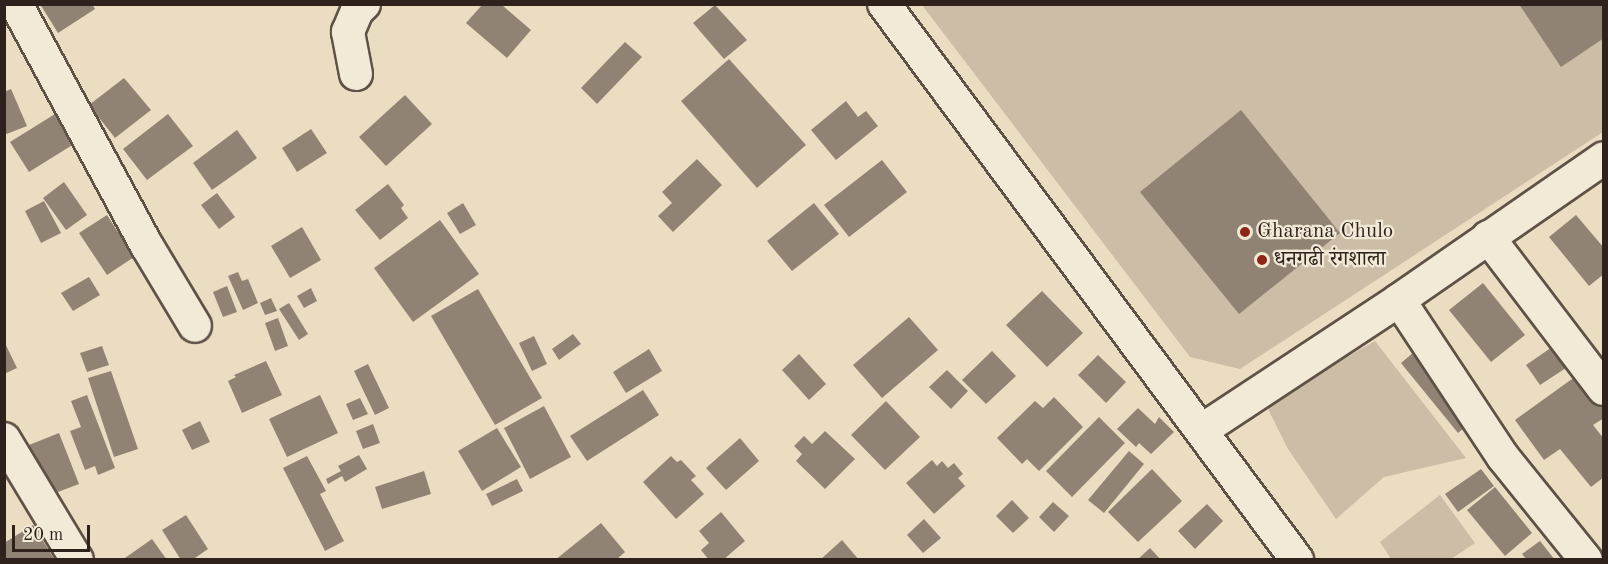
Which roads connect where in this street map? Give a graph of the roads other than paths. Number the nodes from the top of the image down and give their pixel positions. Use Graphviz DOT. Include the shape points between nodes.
graph roads {
  1 [pos="16,4"];
  2 [pos="364,4"];
  3 [pos="884,4"];
  4 [pos="356,74"];
  5 [pos="1604,158"];
  6 [pos="1488,237"];
  7 [pos="1400,300"];
  8 [pos="195,326"];
  9 [pos="1604,389"];
  10 [pos="1202,429"];
  11 [pos="4,439"];
  12 [pos="77,560"];
  13 [pos="1297,560"];
  14 [pos="1586,560"];
  1 -- 8 [label="street" via="147,246"];
  2 -- 4 [label="street" via="348,32"];
  3 -- 10 [label="street"];
  5 -- 6 [label="street"];
  6 -- 7 [label="street"];
  6 -- 9 [label="street"];
  7 -- 10 [label="street"];
  7 -- 14 [label="street" via="1503,458"];
  10 -- 13 [label="street"];
  11 -- 12 [label="street"];
}
